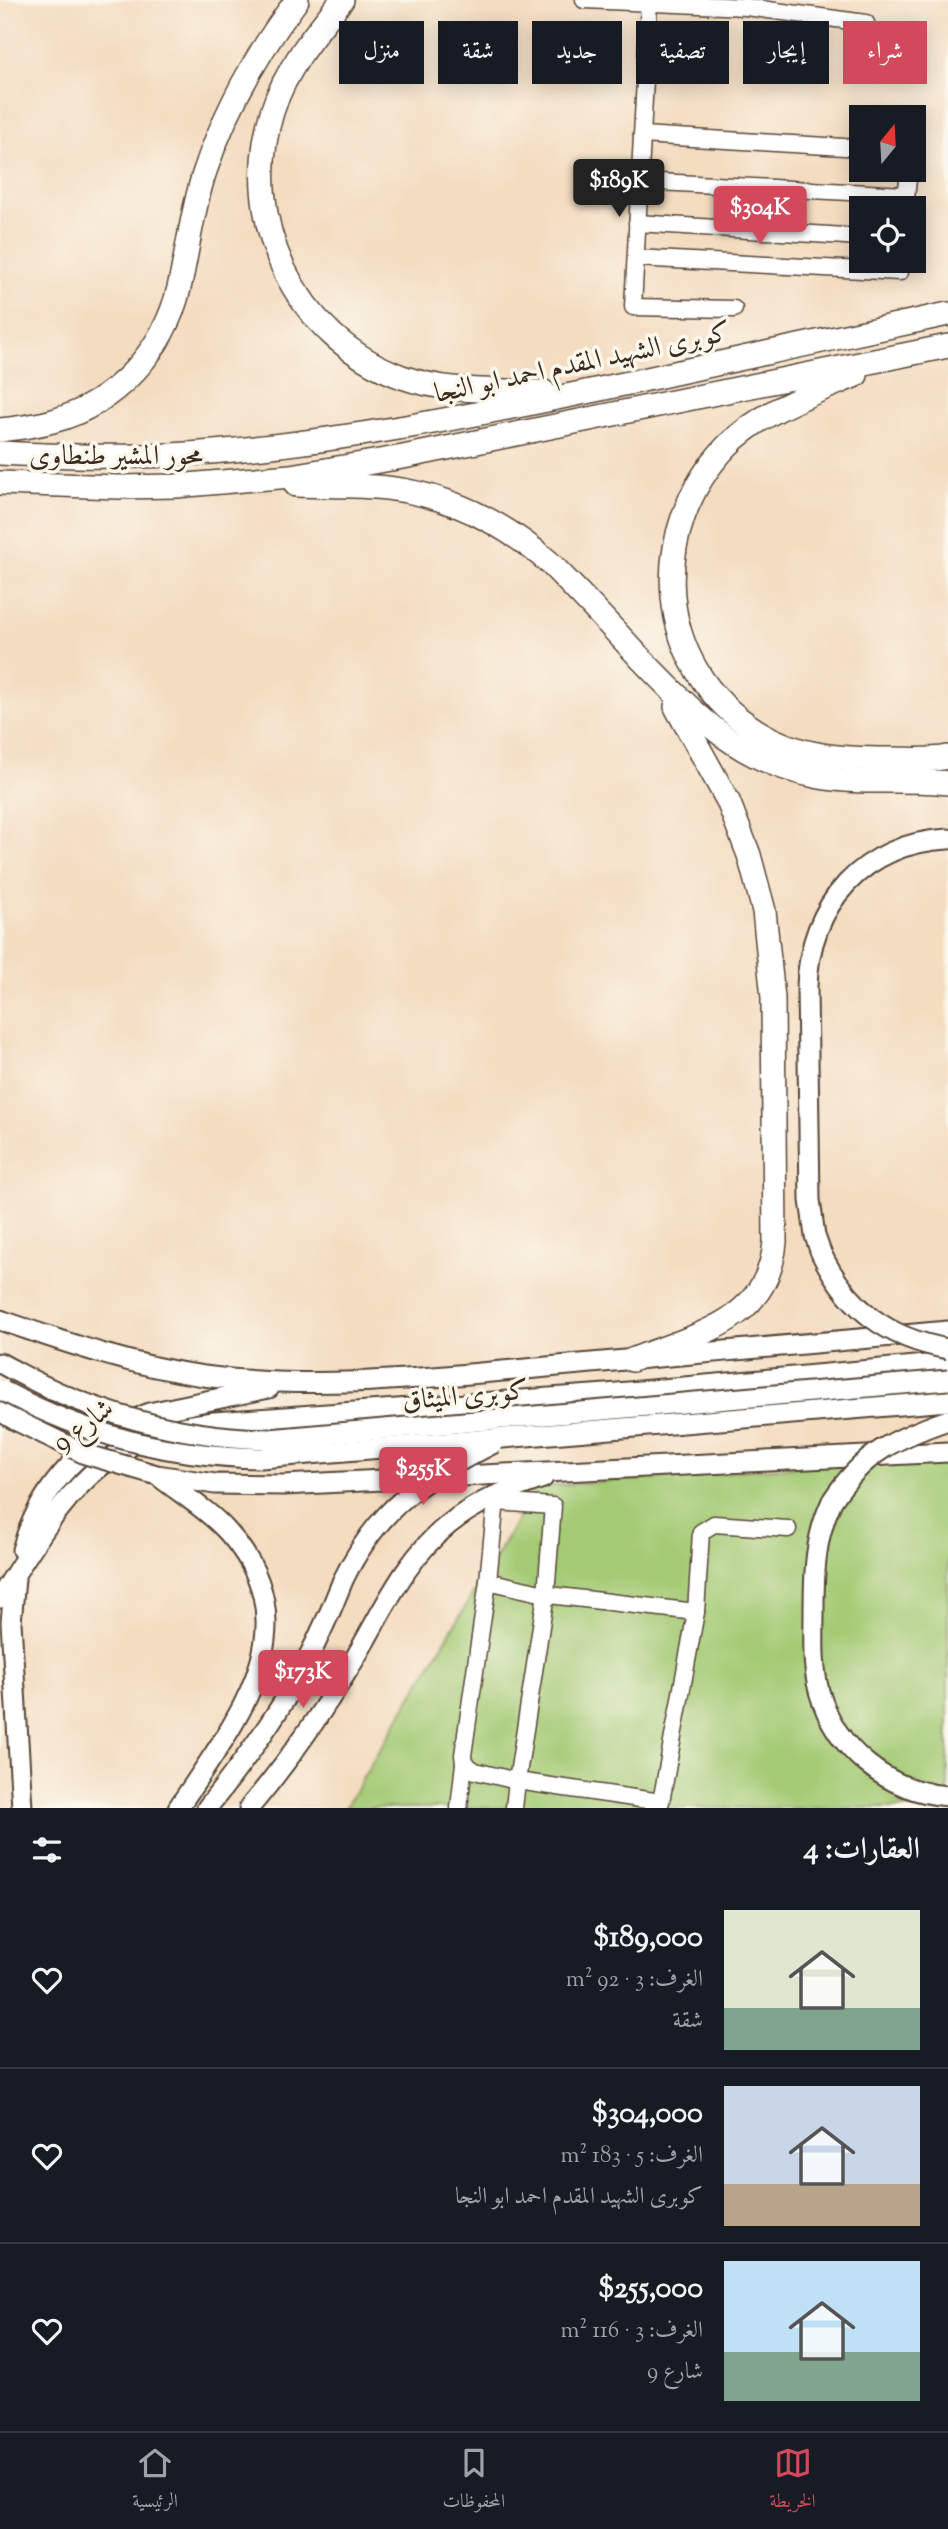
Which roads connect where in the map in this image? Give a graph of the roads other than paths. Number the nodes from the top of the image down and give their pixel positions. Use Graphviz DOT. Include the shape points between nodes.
graph roads {
  1 [pos="297,0"];
  2 [pos="342,0"];
  3 [pos="584,0"];
  4 [pos="649,3"];
  5 [pos="851,21"];
  6 [pos="642,135"];
  7 [pos="849,147"];
  8 [pos="639,181"];
  9 [pos="849,198"];
  10 [pos="637,223"];
  11 [pos="849,236"];
  12 [pos="636,258"];
  13 [pos="849,269"];
  14 [pos="734,309"];
  15 [pos="948,314"];
  16 [pos="948,346"];
  17 [pos="898,357"];
  18 [pos="582,393"];
  19 [pos="0,430"];
  20 [pos="226,450"];
  21 [pos="0,453"];
  22 [pos="233,482"];
  23 [pos="0,483"];
  24 [pos="659,677"];
  25 [pos="948,757"];
  26 [pos="948,783"];
  27 [pos="948,839"];
  28 [pos="0,1320"];
  29 [pos="948,1331"];
  30 [pos="948,1349"];
  31 [pos="632,1360"];
  32 [pos="948,1363"];
  33 [pos="6,1367"];
  34 [pos="308,1381"];
  35 [pos="948,1381"];
  36 [pos="1,1390"];
  37 [pos="948,1401"];
  38 [pos="8,1416"];
  39 [pos="948,1420"];
  40 [pos="503,1439"];
  41 [pos="948,1451"];
  42 [pos="565,1471"];
  43 [pos="157,1475"];
  44 [pos="495,1498"];
  45 [pos="788,1529"];
  46 [pos="16,1572"];
  47 [pos="488,1581"];
  48 [pos="546,1594"];
  49 [pos="0,1598"];
  50 [pos="696,1612"];
  51 [pos="464,1763"];
  52 [pos="517,1781"];
  53 [pos="948,1796"];
  54 [pos="661,1805"];
  55 [pos="253,1806"];
  56 [pos="22,1808"];
  57 [pos="178,1808"];
  58 [pos="207,1808"];
  59 [pos="459,1808"];
  60 [pos="514,1808"];
  1 -- 19 [label="highway" via="244,80 216,141 195,205 173,308 156,344 132,374 88,407 54,421"];
  2 -- 18 [label="highway" via="289,74 273,111 264,150 262,191 267,221 293,288 332,335 365,359 402,377 462,389"];
  3 -- 4 [label="street"];
  4 -- 5 [label="street" via="746,7"];
  4 -- 6 [label="street"];
  6 -- 7 [label="street"];
  6 -- 8 [label="street"];
  8 -- 9 [label="street"];
  8 -- 10 [label="street"];
  10 -- 11 [label="street"];
  10 -- 12 [label="street"];
  12 -- 13 [label="street"];
  12 -- 14 [label="street" via="633,307"];
  15 -- 18 [label="highway, كوبرى الشهيد المقدم احمد ابو النجا"];
  16 -- 17 [label="highway, كوبرى الشهيد المقدم احمد ابو النجا"];
  17 -- 22 [label="highway, كوبرى الشهيد المقدم احمد ابو النجا" via="403,457"];
  17 -- 25 [label="highway" via="773,412 741,433 715,460 686,509 675,545 671,583 677,622 690,659 712,692 740,719 773,740 830,757"];
  18 -- 20 [label="highway, كوبرى الشهيد المقدم احمد ابو النجا" via="380,432"];
  20 -- 21 [label="highway, محور المشير طنطاوى" via="110,456"];
  22 -- 23 [label="highway, محور المشير طنطاوى" via="119,487"];
  22 -- 24 [label="highway" via="387,488 432,497 475,513 515,535 550,563"];
  24 -- 26 [label="highway" via="723,738 778,766 837,780"];
  24 -- 31 [label="highway" via="728,801 764,911 773,998 775,1241 768,1276 756,1297 739,1313"];
  27 -- 30 [label="main road, bridge" via="902,847 859,871 836,894 819,923 807,979 810,1200 821,1253 838,1285 877,1322 909,1339"];
  28 -- 34 [label="main road" via="106,1356 161,1368 240,1379"];
  29 -- 31 [label="main road"];
  31 -- 34 [label="main road" via="400,1380"];
  32 -- 46 [label="main road" via="195,1424 141,1440 95,1469 60,1506"];
  33 -- 35 [label="main road, كوبرى الميثاق, bridge" via="73,1400 136,1422 202,1435 269,1439"];
  34 -- 46 [label="main road, شارع 9" via="168,1408 130,1421 96,1441 66,1468 42,1502"];
  36 -- 40 [label="main road, كوبرى الميثاق, bridge" via="104,1434 201,1455 292,1457"];
  37 -- 40 [label="main road, كوبرى الميثاق, bridge"];
  38 -- 43 [label="main road, bridge" via="85,1454"];
  39 -- 53 [label="main road, bridge" via="902,1437 874,1453 851,1475 832,1501 814,1562 814,1664 823,1703 846,1744 869,1766 910,1788"];
  40 -- 58 [label="main road, bridge" via="433,1475 401,1499 368,1536 296,1684 262,1738"];
  41 -- 42 [label="main road"];
  42 -- 43 [label="main road" via="283,1485 215,1484"];
  42 -- 44 [label="main road"];
  43 -- 57 [label="main road" via="201,1507 237,1543 260,1585 266,1617 265,1649 256,1680"];
  44 -- 47 [label="street"];
  44 -- 48 [label="street" via="553,1506"];
  44 -- 55 [label="main road" via="447,1526 414,1560 317,1717"];
  45 -- 50 [label="street" via="715,1524 701,1532"];
  46 -- 49 [label="main road"];
  46 -- 56 [label="main road, شارع 9" via="11,1622"];
  47 -- 48 [label="street"];
  47 -- 51 [label="street"];
  48 -- 50 [label="street"];
  48 -- 52 [label="street"];
  50 -- 54 [label="street"];
  51 -- 52 [label="street"];
  51 -- 59 [label="street"];
  52 -- 54 [label="street"];
  52 -- 60 [label="street"];
}
